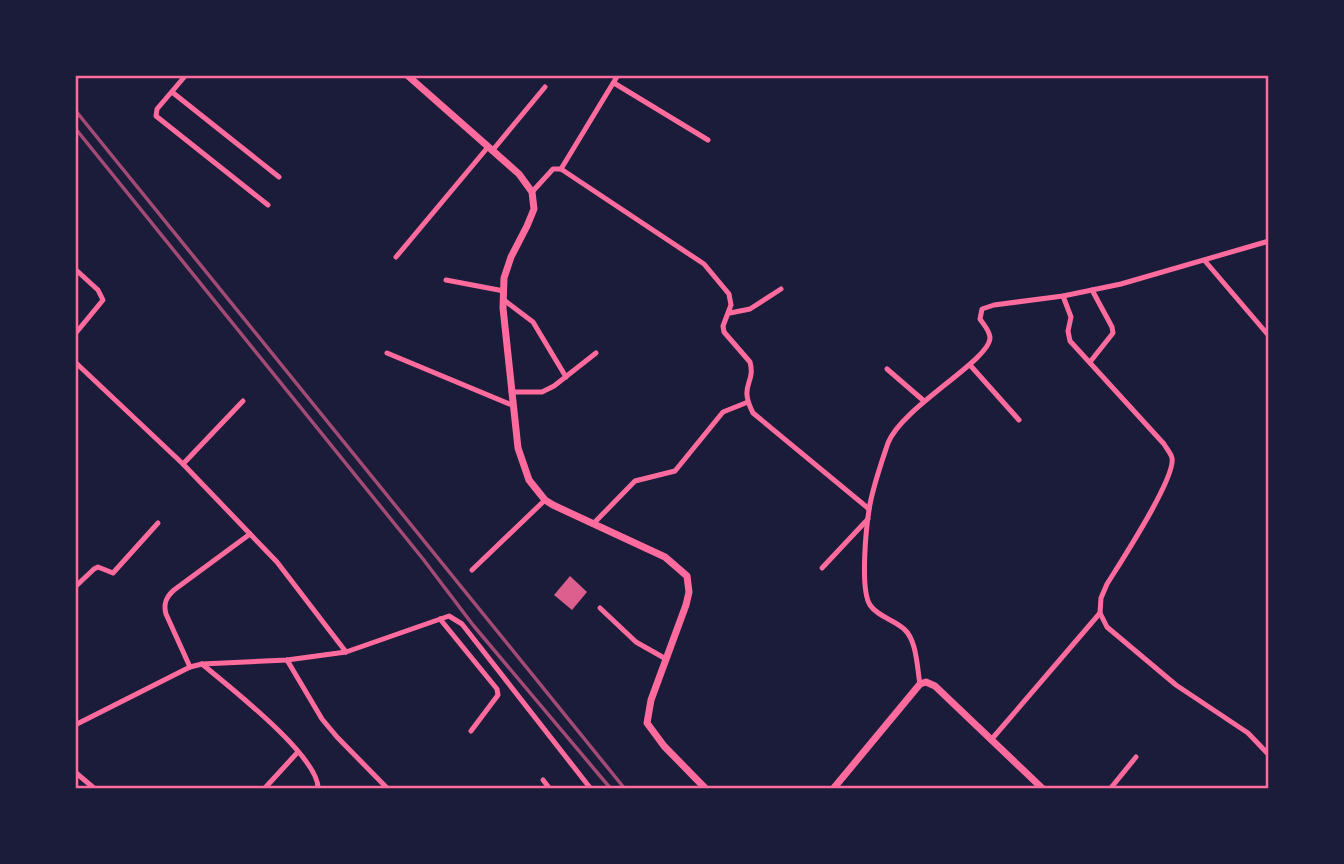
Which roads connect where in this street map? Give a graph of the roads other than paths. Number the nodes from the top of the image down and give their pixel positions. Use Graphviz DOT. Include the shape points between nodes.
graph roads {
  1 [pos="175,75"];
  2 [pos="407,75"];
  3 [pos="618,75"];
  4 [pos="184,78"];
  5 [pos="614,83"];
  6 [pos="545,86"];
  7 [pos="172,92"];
  8 [pos="708,140"];
  9 [pos="490,149"];
  10 [pos="561,169"];
  11 [pos="279,177"];
  12 [pos="532,192"];
  13 [pos="268,205"];
  14 [pos="1269,241"];
  15 [pos="396,257"];
  16 [pos="1205,261"];
  17 [pos="75,269"];
  18 [pos="446,280"];
  19 [pos="781,289"];
  20 [pos="1092,290"];
  21 [pos="504,291"];
  22 [pos="1063,296"];
  23 [pos="504,300"];
  24 [pos="730,313"];
  25 [pos="75,334"];
  26 [pos="1269,336"];
  27 [pos="387,353"];
  28 [pos="596,353"];
  29 [pos="75,362"];
  30 [pos="1090,362"];
  31 [pos="970,365"];
  32 [pos="887,369"];
  33 [pos="566,377"];
  34 [pos="511,392"];
  35 [pos="243,401"];
  36 [pos="923,401"];
  37 [pos="748,402"];
  38 [pos="512,405"];
  39 [pos="1019,420"];
  40 [pos="183,464"];
  41 [pos="545,500"];
  42 [pos="869,509"];
  43 [pos="869,517"];
  44 [pos="158,523"];
  45 [pos="593,524"];
  46 [pos="250,534"];
  47 [pos="822,568"];
  48 [pos="472,570"];
  49 [pos="75,587"];
  50 [pos="600,608"];
  51 [pos="1100,614"];
  52 [pos="444,617"];
  53 [pos="346,652"];
  54 [pos="666,659"];
  55 [pos="287,660"];
  56 [pos="202,664"];
  57 [pos="190,667"];
  58 [pos="920,684"];
  59 [pos="75,725"];
  60 [pos="471,731"];
  61 [pos="991,740"];
  62 [pos="297,753"];
  63 [pos="1269,755"];
  64 [pos="1136,757"];
  65 [pos="75,772"];
  66 [pos="543,780"];
  67 [pos="95,789"];
  68 [pos="264,789"];
  69 [pos="318,789"];
  70 [pos="388,789"];
  71 [pos="550,789"];
  72 [pos="591,789"];
  73 [pos="706,789"];
  74 [pos="833,789"];
  75 [pos="1043,789"];
  76 [pos="1110,789"];
  1 -- 4 [label="street"];
  2 -- 9 [label="street"];
  3 -- 5 [label="street"];
  4 -- 7 [label="street"];
  5 -- 8 [label="street"];
  5 -- 10 [label="street"];
  6 -- 9 [label="street"];
  7 -- 11 [label="street"];
  7 -- 13 [label="street" via="157,109 158,119"];
  9 -- 12 [label="street"];
  9 -- 15 [label="street"];
  10 -- 12 [label="street" via="553,169"];
  10 -- 24 [label="street" via="705,264 729,294"];
  12 -- 21 [label="street" via="534,209 511,257"];
  14 -- 16 [label="street"];
  16 -- 20 [label="street"];
  16 -- 26 [label="street"];
  17 -- 25 [label="street" via="103,299"];
  18 -- 21 [label="street"];
  19 -- 24 [label="street" via="750,309"];
  20 -- 22 [label="street"];
  20 -- 30 [label="street" via="1113,334"];
  21 -- 23 [label="street"];
  22 -- 30 [label="street" via="1071,317 1068,336"];
  22 -- 31 [label="street" via="982,309 990,340"];
  23 -- 33 [label="street" via="533,322"];
  23 -- 34 [label="street"];
  24 -- 37 [label="street" via="724,332 752,368 746,389"];
  27 -- 38 [label="street"];
  28 -- 33 [label="street"];
  29 -- 40 [label="street"];
  30 -- 51 [label="street" via="1172,457 1161,493 1107,584"];
  31 -- 36 [label="street"];
  31 -- 39 [label="street"];
  32 -- 36 [label="street"];
  33 -- 34 [label="street" via="542,392"];
  34 -- 38 [label="street"];
  35 -- 40 [label="street"];
  36 -- 42 [label="street" via="894,431"];
  37 -- 42 [label="street" via="763,423"];
  37 -- 45 [label="street" via="723,412 675,471 635,481"];
  38 -- 41 [label="street" via="524,467"];
  40 -- 46 [label="street"];
  41 -- 45 [label="street"];
  41 -- 48 [label="street"];
  42 -- 43 [label="street"];
  43 -- 47 [label="street"];
  43 -- 58 [label="street" via="866,597 877,612 909,635"];
  44 -- 49 [label="street" via="113,573 94,569"];
  45 -- 54 [label="street" via="665,557 687,576 686,605"];
  46 -- 53 [label="street" via="289,575"];
  46 -- 57 [label="street" via="166,599 164,608"];
  50 -- 54 [label="street" via="636,642"];
  51 -- 61 [label="street"];
  51 -- 63 [label="street" via="1117,637 1176,685 1248,733"];
  52 -- 53 [label="street"];
  52 -- 60 [label="street" via="497,689 498,695"];
  52 -- 72 [label="street" via="462,624"];
  53 -- 55 [label="street"];
  54 -- 73 [label="street" via="647,723"];
  55 -- 56 [label="street"];
  55 -- 70 [label="street" via="322,719"];
  56 -- 57 [label="street"];
  56 -- 62 [label="street" via="256,708"];
  57 -- 59 [label="street"];
  58 -- 61 [label="street" via="935,686"];
  58 -- 74 [label="street"];
  61 -- 75 [label="street"];
  62 -- 68 [label="street"];
  62 -- 69 [label="street" via="317,778"];
  64 -- 76 [label="street"];
  65 -- 67 [label="street"];
  66 -- 71 [label="street"];
}
